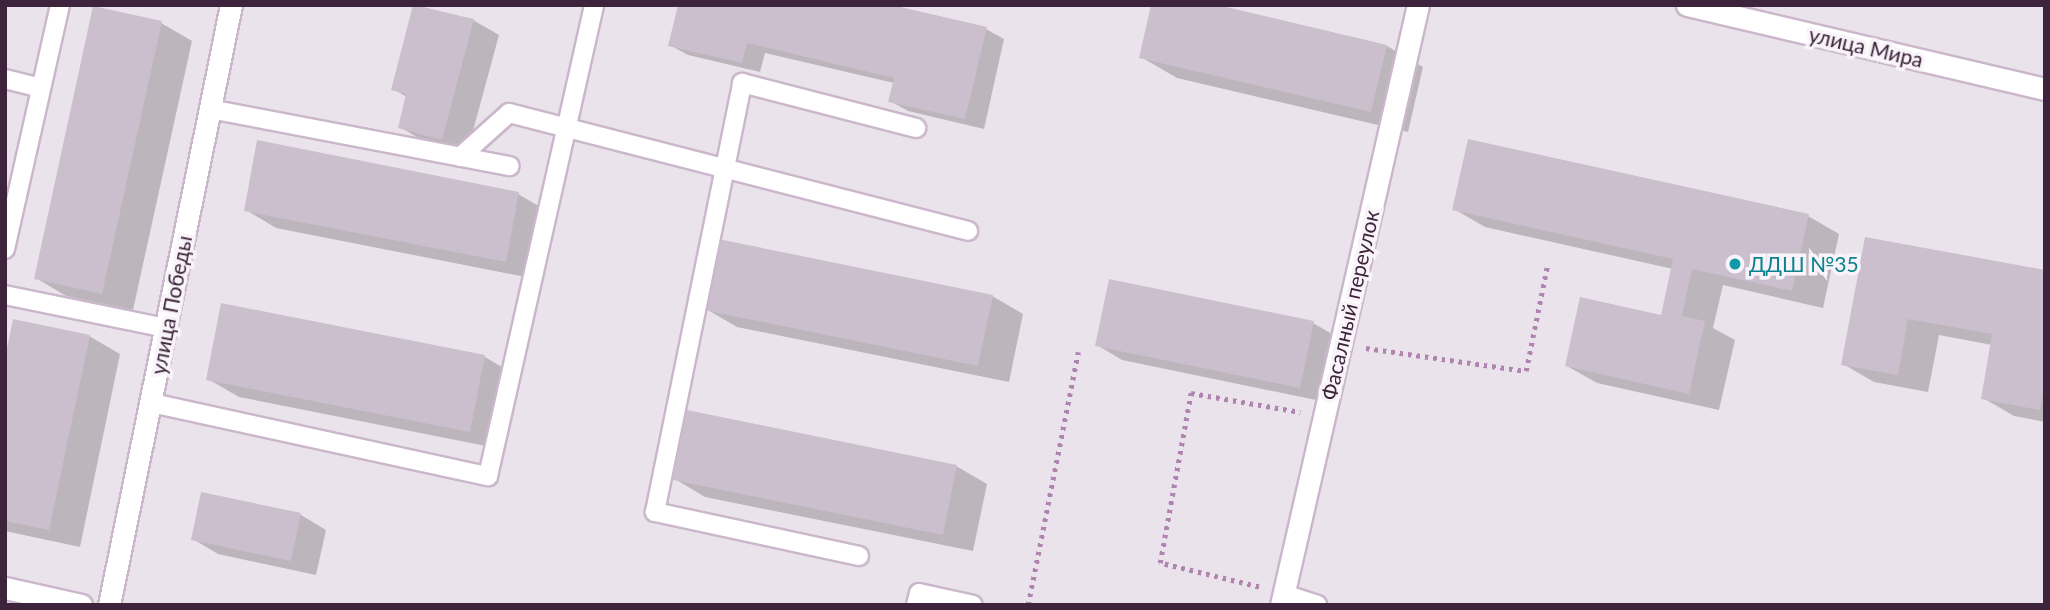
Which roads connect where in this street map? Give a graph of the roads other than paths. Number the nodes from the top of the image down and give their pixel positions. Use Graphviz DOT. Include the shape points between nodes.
graph roads {
  1 [pos="60,5"];
  2 [pos="231,5"];
  3 [pos="594,5"];
  4 [pos="1418,5"];
  5 [pos="1687,5"];
  6 [pos="5,79"];
  7 [pos="41,88"];
  8 [pos="2045,89"];
  9 [pos="210,108"];
  10 [pos="916,128"];
  11 [pos="568,130"];
  12 [pos="460,157"];
  13 [pos="510,166"];
  14 [pos="725,169"];
  15 [pos="968,231"];
  16 [pos="5,249"];
  17 [pos="5,295"];
  18 [pos="166,328"];
  19 [pos="152,403"];
  20 [pos="859,556"];
  21 [pos="5,587"];
  22 [pos="1283,599"];
  23 [pos="81,605"];
  24 [pos="110,605"];
  25 [pos="916,605"];
  26 [pos="973,605"];
  27 [pos="1317,605"];
  1 -- 7 [label="lane"];
  2 -- 9 [label="street, улица Победы"];
  3 -- 11 [label="lane"];
  4 -- 22 [label="street, Фасалный переулок"];
  5 -- 8 [label="street, улица Мира"];
  6 -- 7 [label="lane"];
  7 -- 16 [label="lane"];
  9 -- 12 [label="lane"];
  9 -- 18 [label="street, улица Победы"];
  10 -- 14 [label="lane" via="742,83"];
  11 -- 12 [label="lane" via="509,113"];
  11 -- 14 [label="lane"];
  11 -- 19 [label="lane" via="488,476"];
  12 -- 13 [label="lane"];
  14 -- 15 [label="lane"];
  14 -- 20 [label="lane" via="655,512"];
  17 -- 18 [label="lane"];
  18 -- 19 [label="street, улица Победы"];
  19 -- 24 [label="street, улица Победы"];
  21 -- 23 [label="street"];
  22 -- 27 [label="lane"];
  25 -- 26 [label="lane" via="919,593"];
}
